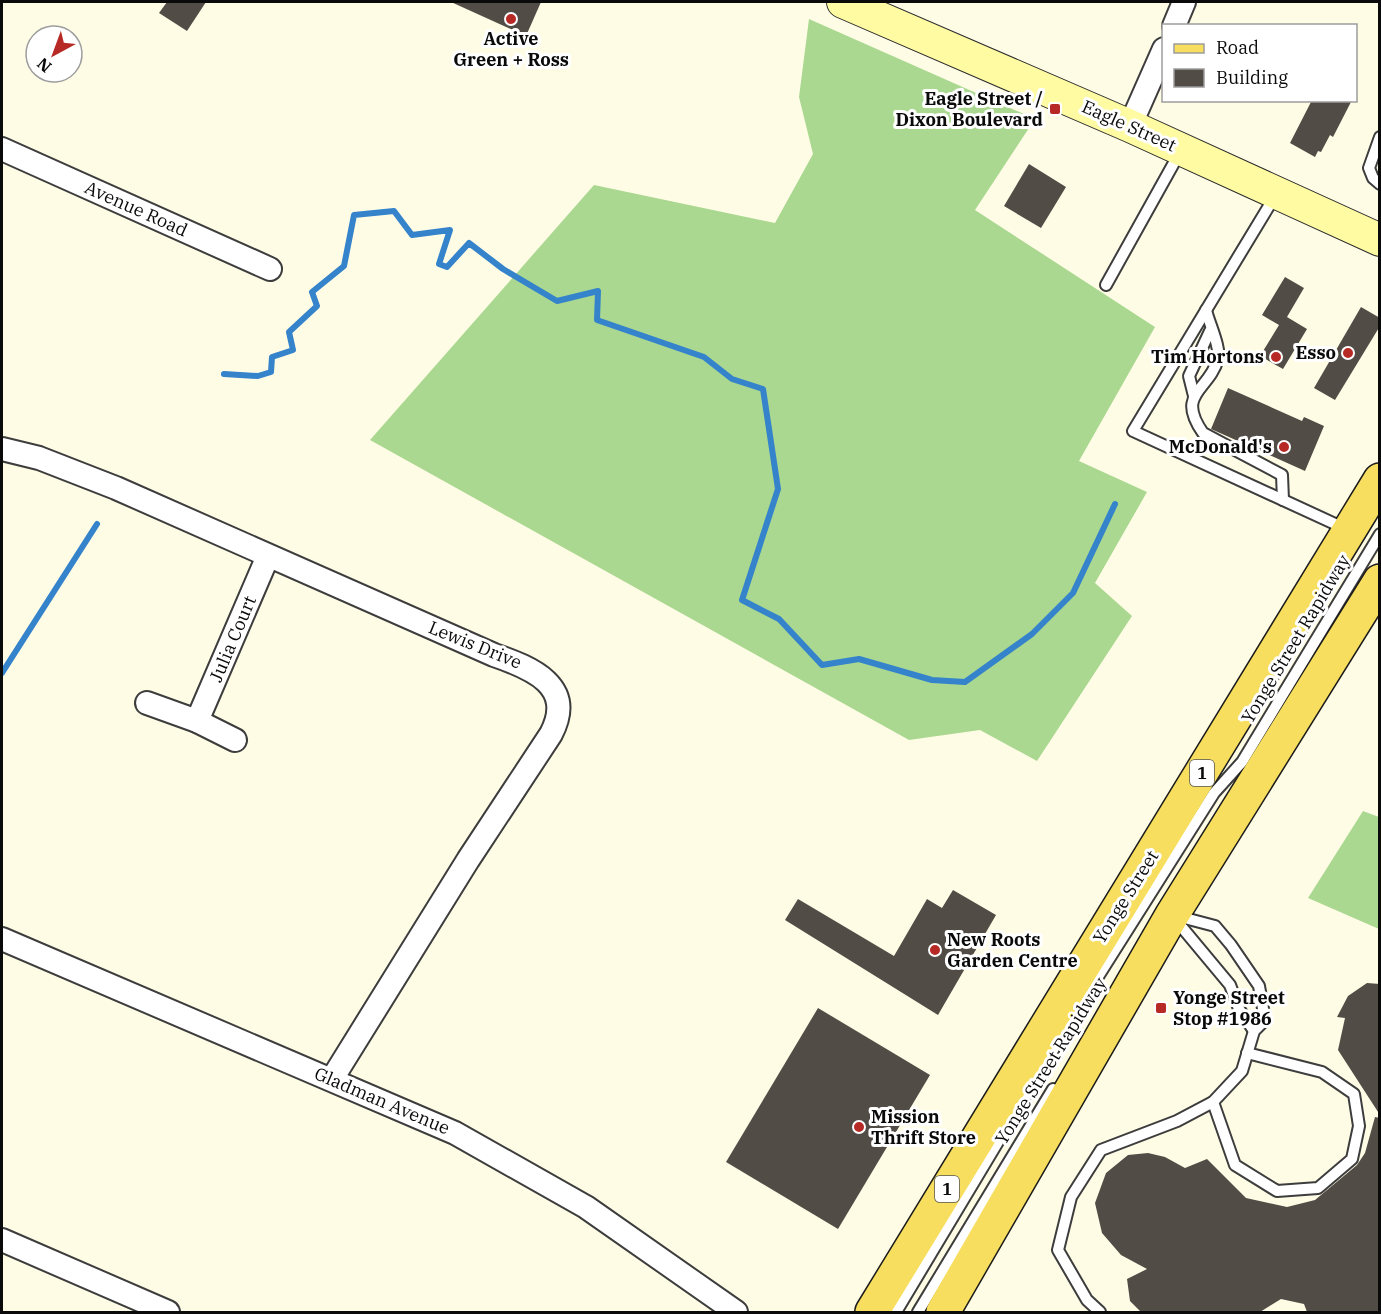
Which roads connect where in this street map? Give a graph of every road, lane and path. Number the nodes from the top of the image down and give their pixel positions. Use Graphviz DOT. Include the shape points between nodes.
graph roads {
  1 [pos="843,2"];
  2 [pos="1184,2"];
  3 [pos="1175,24"];
  4 [pos="1162,54"];
  5 [pos="1130,126"];
  6 [pos="1380,137"];
  7 [pos="2,149"];
  8 [pos="1182,150"];
  9 [pos="1380,184"];
  10 [pos="1277,193"];
  11 [pos="1380,240"];
  12 [pos="270,269"];
  13 [pos="1106,285"];
  14 [pos="1206,310"];
  15 [pos="1210,331"];
  16 [pos="1194,396"];
  17 [pos="2,449"];
  18 [pos="1380,480"];
  19 [pos="1283,500"];
  20 [pos="1364,532"];
  21 [pos="268,556"];
  22 [pos="1380,581"];
  23 [pos="147,703"];
  24 [pos="197,721"];
  25 [pos="235,740"];
  26 [pos="1242,762"];
  27 [pos="1172,915"];
  28 [pos="2,939"];
  29 [pos="1126,970"];
  30 [pos="1254,1031"];
  31 [pos="1247,1053"];
  32 [pos="1059,1079"];
  33 [pos="332,1080"];
  34 [pos="1213,1102"];
  35 [pos="2,1240"];
  36 [pos="168,1312"];
  37 [pos="736,1312"];
  38 [pos="872,1312"];
  39 [pos="896,1312"];
  40 [pos="918,1312"];
  41 [pos="943,1312"];
  42 [pos="1100,1312"];
  1 -- 5 [label="main road, Eagle Street"];
  2 -- 3 [label="street"];
  4 -- 5 [label="street"];
  5 -- 8 [label="main road, Eagle Street"];
  6 -- 9 [label="lane" via="1369,168"];
  7 -- 12 [label="street, Avenue Road"];
  8 -- 10 [label="main road, Eagle Street"];
  8 -- 13 [label="lane"];
  10 -- 11 [label="main road, Eagle Street"];
  10 -- 14 [label="lane"];
  14 -- 15 [label="lane"];
  14 -- 19 [label="lane" via="1132,431"];
  15 -- 16 [label="lane" via="1189,376"];
  15 -- 16 [label="lane" via="1218,347 1218,360"];
  16 -- 19 [label="lane" via="1191,411 1203,433 1282,475"];
  17 -- 21 [label="street, Lewis Drive" via="39,458 116,488"];
  18 -- 20 [label="main road, Yonge Street / 1"];
  19 -- 20 [label="lane"];
  20 -- 26 [label="lane, Yonge Street Rapidway"];
  20 -- 38 [label="main road, Yonge Street / 1"];
  21 -- 24 [label="street, Julia Court"];
  21 -- 33 [label="street, Lewis Drive" via="529,668 555,691 560,703 551,734"];
  22 -- 27 [label="main road"];
  23 -- 24 [label="street"];
  24 -- 25 [label="street"];
  26 -- 29 [label="lane, Yonge Street Rapidway" via="1231,801"];
  26 -- 39 [label="lane, Yonge Street Rapidway" via="1214,793 1080,1005"];
  27 -- 30 [label="lane" via="1230,986"];
  27 -- 30 [label="lane" via="1215,926 1231,945 1259,986 1265,1020"];
  27 -- 41 [label="main road"];
  28 -- 33 [label="street, Gladman Avenue"];
  30 -- 31 [label="lane"];
  31 -- 34 [label="lane" via="1242,1071"];
  31 -- 34 [label="lane" via="1322,1072 1354,1094 1359,1126 1352,1159 1318,1188 1277,1191 1235,1165"];
  32 -- 40 [label="lane, Yonge Street Rapidway"];
  33 -- 37 [label="street, Gladman Avenue" via="455,1133 586,1207"];
  34 -- 42 [label="lane" via="1177,1121 1101,1150 1071,1197 1058,1250 1087,1300"];
  35 -- 36 [label="street"];
}
